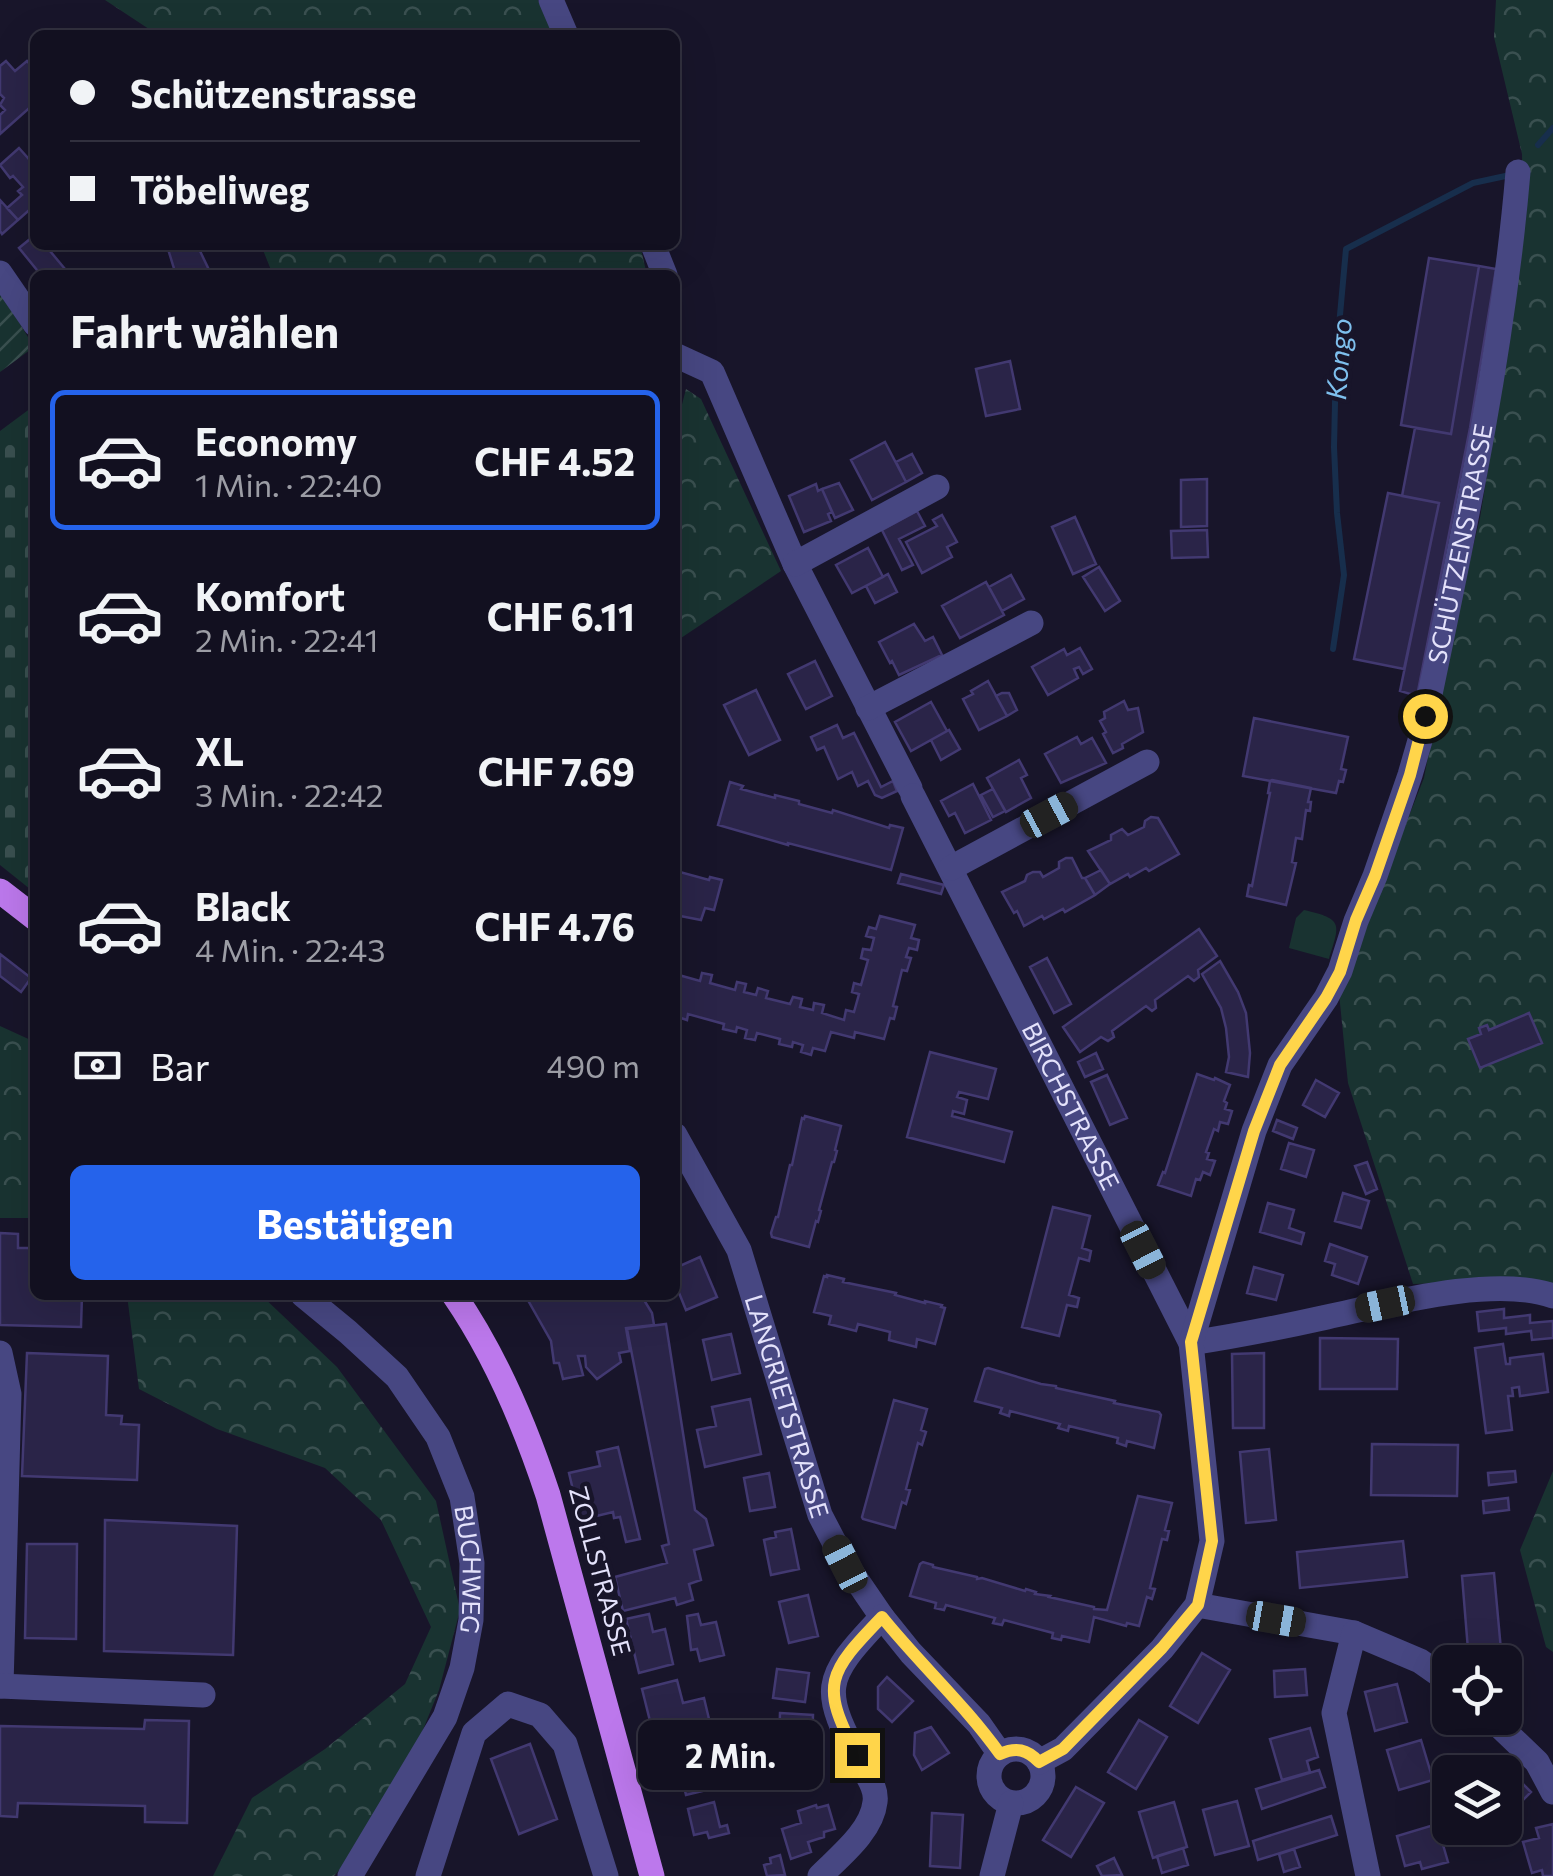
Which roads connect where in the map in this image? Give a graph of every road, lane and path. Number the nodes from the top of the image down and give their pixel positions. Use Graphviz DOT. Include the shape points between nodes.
graph roads {
  1 [pos="551,0"];
  2 [pos="564,30"];
  3 [pos="1518,172"];
  4 [pos="0,273"];
  5 [pos="30,317"];
  6 [pos="680,357"];
  7 [pos="938,487"];
  8 [pos="795,564"];
  9 [pos="1032,623"];
  10 [pos="868,708"];
  11 [pos="1147,762"];
  12 [pos="951,868"];
  13 [pos="0,891"];
  14 [pos="30,914"];
  15 [pos="680,1144"];
  16 [pos="1553,1296"];
  17 [pos="309,1300"];
  18 [pos="457,1300"];
  19 [pos="1191,1342"];
  20 [pos="0,1354"];
  21 [pos="1198,1605"];
  22 [pos="882,1617"];
  23 [pos="1354,1633"];
  24 [pos="1432,1670"];
  25 [pos="0,1686"];
  26 [pos="203,1694"];
  27 [pos="1508,1735"];
  28 [pos="1000,1754"];
  29 [pos="1039,1762"];
  30 [pos="1553,1792"];
  31 [pos="1011,1803"];
  32 [pos="350,1876"];
  33 [pos="428,1876"];
  34 [pos="606,1876"];
  35 [pos="652,1876"];
  36 [pos="820,1876"];
  37 [pos="992,1876"];
  38 [pos="1368,1876"];
  1 -- 2 [label="street"];
  3 -- 19 [label="street, SCHÜTZENSTRASSE" via="1495,366 1421,737 1340,972 1280,1065 1261,1114"];
  4 -- 5 [label="street"];
  6 -- 8 [label="street, BIRCHSTRASSE" via="712,372"];
  7 -- 8 [label="street"];
  8 -- 10 [label="street, BIRCHSTRASSE"];
  9 -- 10 [label="street"];
  10 -- 12 [label="street, BIRCHSTRASSE"];
  11 -- 12 [label="street"];
  12 -- 19 [label="street, BIRCHSTRASSE"];
  13 -- 14 [label="main road"];
  15 -- 22 [label="street, LANGRIETSTRASSE" via="738,1250 820,1515"];
  16 -- 19 [label="street" via="1459,1291"];
  17 -- 32 [label="street, BUCHWEG" via="397,1377 438,1438 462,1497 472,1563 471,1620 445,1717"];
  18 -- 35 [label="main road, ZOLLSTRASSE" via="534,1452"];
  19 -- 21 [label="street, SCHÜTZENSTRASSE" via="1212,1541"];
  20 -- 25 [label="street" via="9,1394"];
  21 -- 23 [label="street"];
  21 -- 29 [label="street, SCHÜTZENSTRASSE" via="1063,1749"];
  22 -- 28 [label="street, LANGRIETSTRASSE"];
  22 -- 36 [label="street" via="836,1672 833,1688 842,1729 871,1782 875,1805 868,1824"];
  23 -- 24 [label="street"];
  23 -- 38 [label="street" via="1334,1713"];
  25 -- 26 [label="street"];
  27 -- 30 [label="street" via="1536,1762"];
  28 -- 29 [label="street" via="1017,1749"];
  28 -- 31 [label="street" via="990,1768 991,1786"];
  29 -- 31 [label="street" via="1041,1788"];
  31 -- 37 [label="street"];
  33 -- 34 [label="street" via="474,1733 508,1704 540,1715 565,1744"];
}
